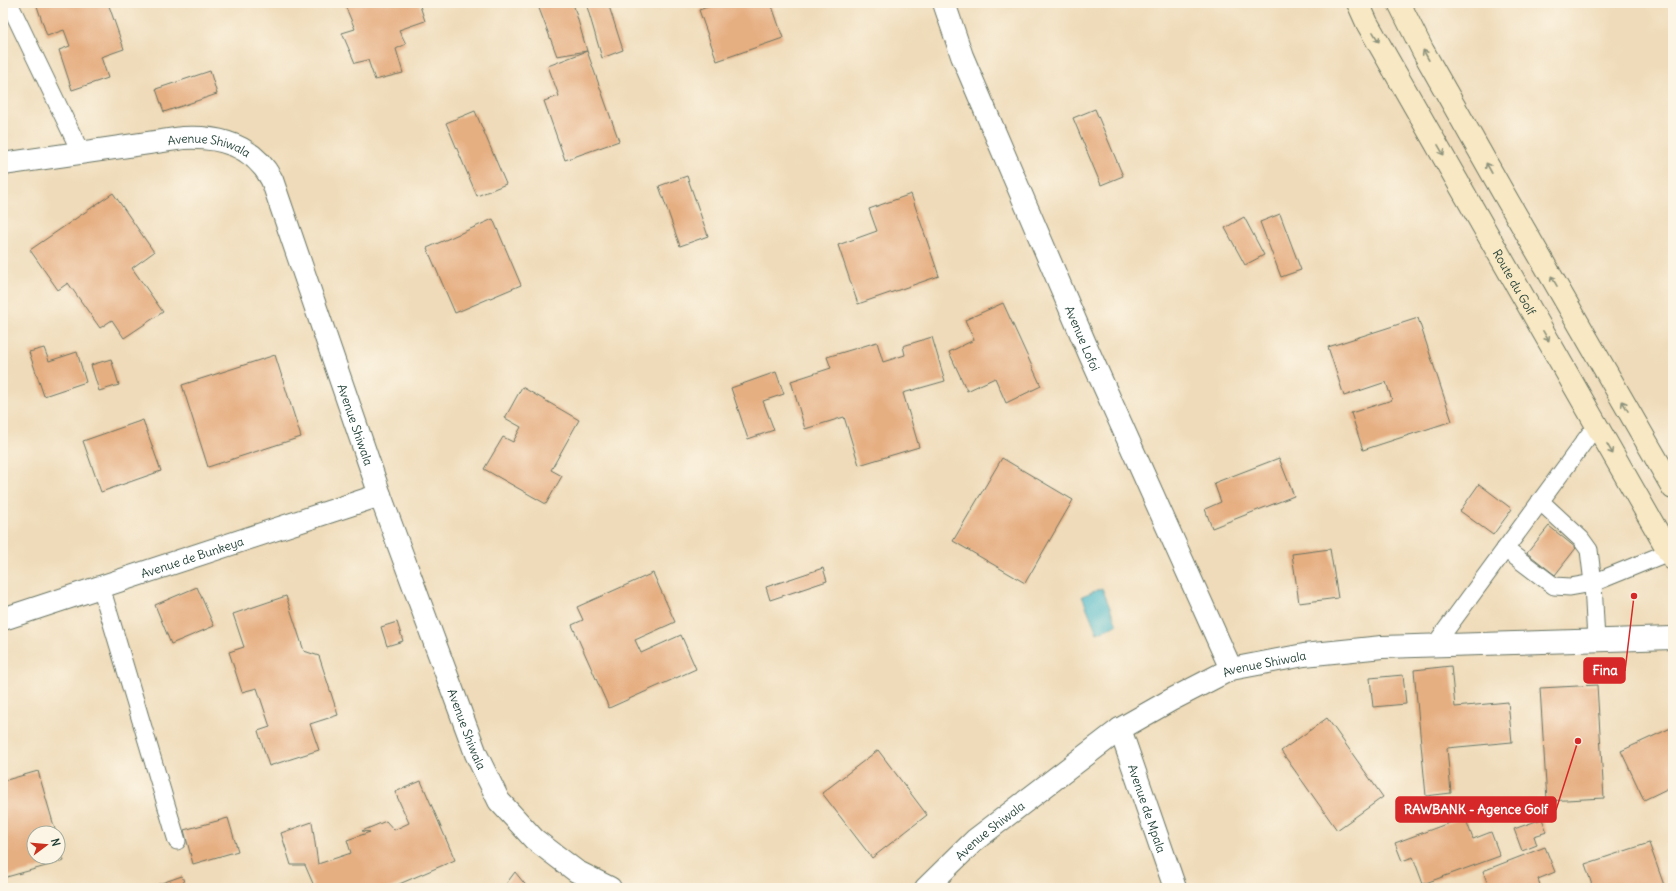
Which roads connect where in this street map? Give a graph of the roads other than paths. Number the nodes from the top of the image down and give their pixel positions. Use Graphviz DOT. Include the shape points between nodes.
graph roads {
  1 [pos="9,3"];
  2 [pos="944,3"];
  3 [pos="1358,3"];
  4 [pos="1399,3"];
  5 [pos="81,153"];
  6 [pos="3,164"];
  7 [pos="1599,429"];
  8 [pos="1673,488"];
  9 [pos="380,495"];
  10 [pos="1540,502"];
  11 [pos="1505,549"];
  12 [pos="1671,556"];
  13 [pos="1593,583"];
  14 [pos="101,587"];
  15 [pos="3,619"];
  16 [pos="1673,638"];
  17 [pos="1596,641"];
  18 [pos="1434,646"];
  19 [pos="1231,670"];
  20 [pos="1120,729"];
  21 [pos="177,841"];
  22 [pos="610,888"];
  23 [pos="926,888"];
  24 [pos="1175,888"];
  1 -- 5 [label="lane"];
  2 -- 19 [label="street, Avenue Lofoi" via="962,56 1084,341"];
  3 -- 7 [label="main road, Route du Golf, one-way" via="1367,23"];
  8 -- 4 [label="main road, one-way" via="1423,51"];
  5 -- 6 [label="street, Avenue Shiwala"];
  5 -- 9 [label="street, Avenue Shiwala" via="199,137 235,145 254,156 265,168 272,180"];
  7 -- 10 [label="lane" via="1589,435"];
  7 -- 12 [label="main road, Route du Golf, one-way"];
  9 -- 14 [label="street, Avenue de Bunkeya"];
  9 -- 22 [label="street, Avenue Shiwala" via="476,754 499,801 534,839 576,871"];
  10 -- 11 [label="lane"];
  10 -- 13 [label="lane" via="1581,539 1589,550"];
  11 -- 13 [label="lane" via="1554,586"];
  11 -- 18 [label="lane"];
  12 -- 13 [label="lane"];
  13 -- 17 [label="lane"];
  14 -- 15 [label="street, Avenue de Bunkeya"];
  14 -- 21 [label="lane"];
  16 -- 17 [label="street, Avenue Shiwala"];
  17 -- 18 [label="street, Avenue Shiwala"];
  18 -- 19 [label="street, Avenue Shiwala" via="1382,647 1304,655"];
  19 -- 20 [label="street, Avenue Shiwala"];
  20 -- 23 [label="street, Avenue Shiwala" via="975,840"];
  20 -- 24 [label="street, Avenue de Mpala"];
}
